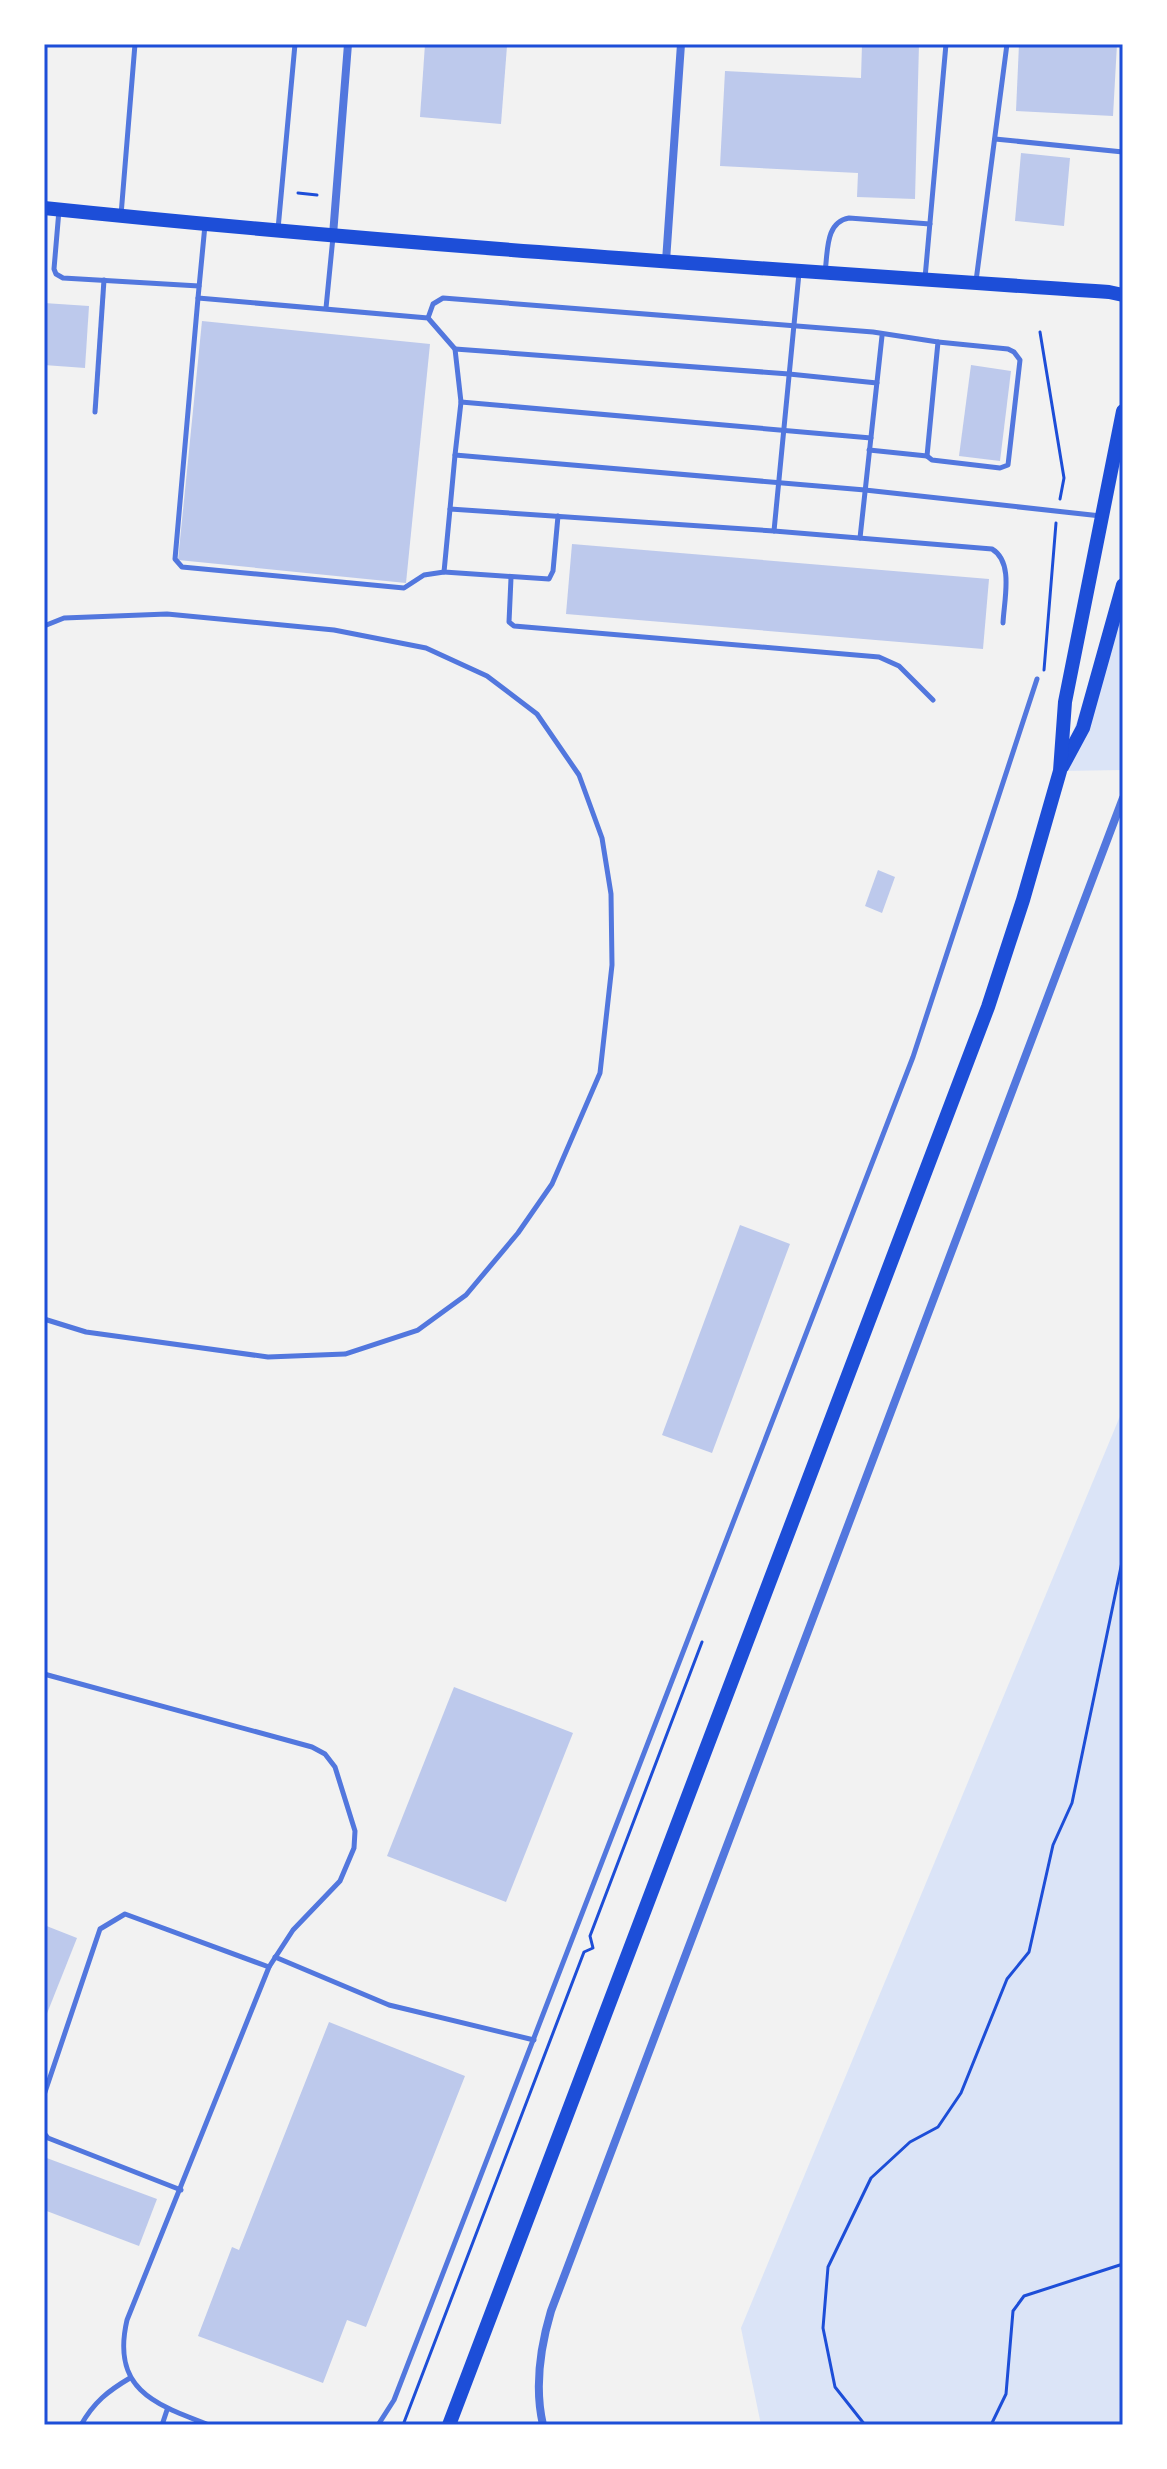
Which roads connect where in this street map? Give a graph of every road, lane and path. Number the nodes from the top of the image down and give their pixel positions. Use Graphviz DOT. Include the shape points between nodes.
graph roads {
  1 [pos="135,44"];
  2 [pos="295,44"];
  3 [pos="348,44"];
  4 [pos="681,44"];
  5 [pos="946,44"];
  6 [pos="1007,44"];
  7 [pos="995,139"];
  8 [pos="1123,152"];
  9 [pos="298,193"];
  10 [pos="317,195"];
  11 [pos="51,209"];
  12 [pos="121,216"];
  13 [pos="205,224"];
  14 [pos="930,224"];
  15 [pos="278,230"];
  16 [pos="333,235"];
  17 [pos="666,261"];
  18 [pos="799,272"];
  19 [pos="825,273"];
  20 [pos="104,280"];
  21 [pos="925,280"];
  22 [pos="976,283"];
  23 [pos="199,286"];
  24 [pos="1123,295"];
  25 [pos="198,298"];
  26 [pos="326,308"];
  27 [pos="428,318"];
  28 [pos="795,326"];
  29 [pos="882,336"];
  30 [pos="938,342"];
  31 [pos="455,349"];
  32 [pos="789,374"];
  33 [pos="877,383"];
  34 [pos="461,402"];
  35 [pos="1123,411"];
  36 [pos="95,412"];
  37 [pos="783,430"];
  38 [pos="871,438"];
  39 [pos="869,450"];
  40 [pos="455,455"];
  41 [pos="927,456"];
  42 [pos="779,482"];
  43 [pos="865,490"];
  44 [pos="450,509"];
  45 [pos="558,516"];
  46 [pos="1104,517"];
  47 [pos="774,531"];
  48 [pos="860,538"];
  49 [pos="444,572"];
  50 [pos="511,578"];
  51 [pos="1123,585"];
  52 [pos="1003,623"];
  53 [pos="44,626"];
  54 [pos="1037,679"];
  55 [pos="933,700"];
  56 [pos="1060,771"];
  57 [pos="1123,798"];
  58 [pos="44,1319"];
  59 [pos="1123,1557"];
  60 [pos="706,1631"];
  61 [pos="44,1674"];
  62 [pos="275,1957"];
  63 [pos="269,1967"];
  64 [pos="534,2040"];
  65 [pos="44,2095"];
  66 [pos="44,2133"];
  67 [pos="181,2190"];
  68 [pos="1123,2264"];
  69 [pos="130,2378"];
  70 [pos="167,2410"];
  71 [pos="205,2424"];
  72 [pos="81,2425"];
  73 [pos="162,2425"];
  74 [pos="378,2425"];
  75 [pos="403,2425"];
  76 [pos="449,2425"];
  77 [pos="543,2425"];
  78 [pos="865,2425"];
  79 [pos="991,2425"];
  1 -- 12 [label="lane"];
  2 -- 15 [label="lane"];
  3 -- 16 [label="street"];
  4 -- 17 [label="street"];
  5 -- 14 [label="lane"];
  6 -- 7 [label="lane"];
  7 -- 8 [label="lane"];
  7 -- 22 [label="lane"];
  9 -- 10 [label="path"];
  11 -- 12 [label="main road"];
  11 -- 20 [label="lane" via="56,274"];
  12 -- 13 [label="main road"];
  13 -- 15 [label="main road"];
  13 -- 23 [label="lane"];
  14 -- 19 [label="lane" via="839,219 832,228"];
  14 -- 21 [label="lane"];
  15 -- 16 [label="main road"];
  16 -- 17 [label="main road"];
  16 -- 26 [label="lane"];
  17 -- 18 [label="main road"];
  18 -- 19 [label="main road"];
  18 -- 28 [label="lane"];
  19 -- 21 [label="main road"];
  20 -- 23 [label="lane"];
  20 -- 36 [label="lane"];
  21 -- 22 [label="main road"];
  22 -- 24 [label="main road"];
  23 -- 25 [label="lane"];
  25 -- 26 [label="lane"];
  25 -- 49 [label="lane" via="175,559 182,567 404,588 424,575"];
  26 -- 27 [label="lane"];
  27 -- 28 [label="lane" via="433,304 443,298"];
  27 -- 31 [label="lane"];
  28 -- 29 [label="lane"];
  28 -- 32 [label="lane"];
  29 -- 30 [label="lane"];
  29 -- 33 [label="lane"];
  30 -- 41 [label="lane"];
  30 -- 41 [label="lane" via="1008,349 1020,360 1008,465"];
  31 -- 32 [label="lane"];
  31 -- 34 [label="lane"];
  32 -- 33 [label="lane"];
  32 -- 37 [label="lane"];
  33 -- 38 [label="lane"];
  34 -- 37 [label="lane"];
  34 -- 40 [label="lane"];
  35 -- 46 [label="main road"];
  37 -- 38 [label="lane"];
  37 -- 42 [label="lane"];
  38 -- 39 [label="lane"];
  39 -- 41 [label="lane"];
  39 -- 43 [label="lane"];
  40 -- 42 [label="lane"];
  40 -- 44 [label="lane"];
  42 -- 43 [label="lane"];
  42 -- 47 [label="lane"];
  43 -- 46 [label="lane"];
  43 -- 48 [label="lane"];
  44 -- 45 [label="lane"];
  44 -- 49 [label="lane"];
  45 -- 47 [label="lane"];
  45 -- 50 [label="lane" via="549,579"];
  46 -- 56 [label="main road" via="1065,702"];
  47 -- 48 [label="lane"];
  48 -- 52 [label="lane" via="992,549 1005,563"];
  49 -- 50 [label="lane"];
  50 -- 55 [label="lane" via="509,622 514,626 879,657 899,666"];
  51 -- 56 [label="main road" via="1083,728"];
  53 -- 58 [label="lane" via="64,618 167,614 334,630 426,648 487,676 537,714 579,775 602,838 611,894 612,965 600,1073 552,1184 466,1295 418,1330 345,1354 268,1357 86,1332"];
  54 -- 64 [label="lane" via="913,1057"];
  56 -- 76 [label="main road" via="1023,900 947,1120"];
  57 -- 77 [label="street" via="551,2311 539,2365"];
  59 -- 78 [label="path" via="1072,1803 1053,1845 1029,1952 1007,1979 961,2093 938,2127 910,2142 871,2178 828,2267 823,2328 835,2387"];
  60 -- 75 [label="path" via="590,1936 593,1948 584,1952"];
  61 -- 62 [label="lane" via="325,1754 335,1767 355,1831 354,1848 340,1881"];
  62 -- 63 [label="lane"];
  62 -- 64 [label="lane" via="389,2005"];
  63 -- 65 [label="lane" via="125,1914 112,1921 100,1929"];
  63 -- 67 [label="lane"];
  64 -- 74 [label="lane" via="394,2400"];
  66 -- 67 [label="lane"];
  67 -- 69 [label="lane" via="127,2320 123,2354"];
  68 -- 79 [label="path" via="1024,2296 1013,2311 1006,2394"];
  69 -- 70 [label="lane"];
  69 -- 72 [label="lane" via="104,2394"];
  70 -- 71 [label="lane"];
  70 -- 73 [label="lane"];
}
